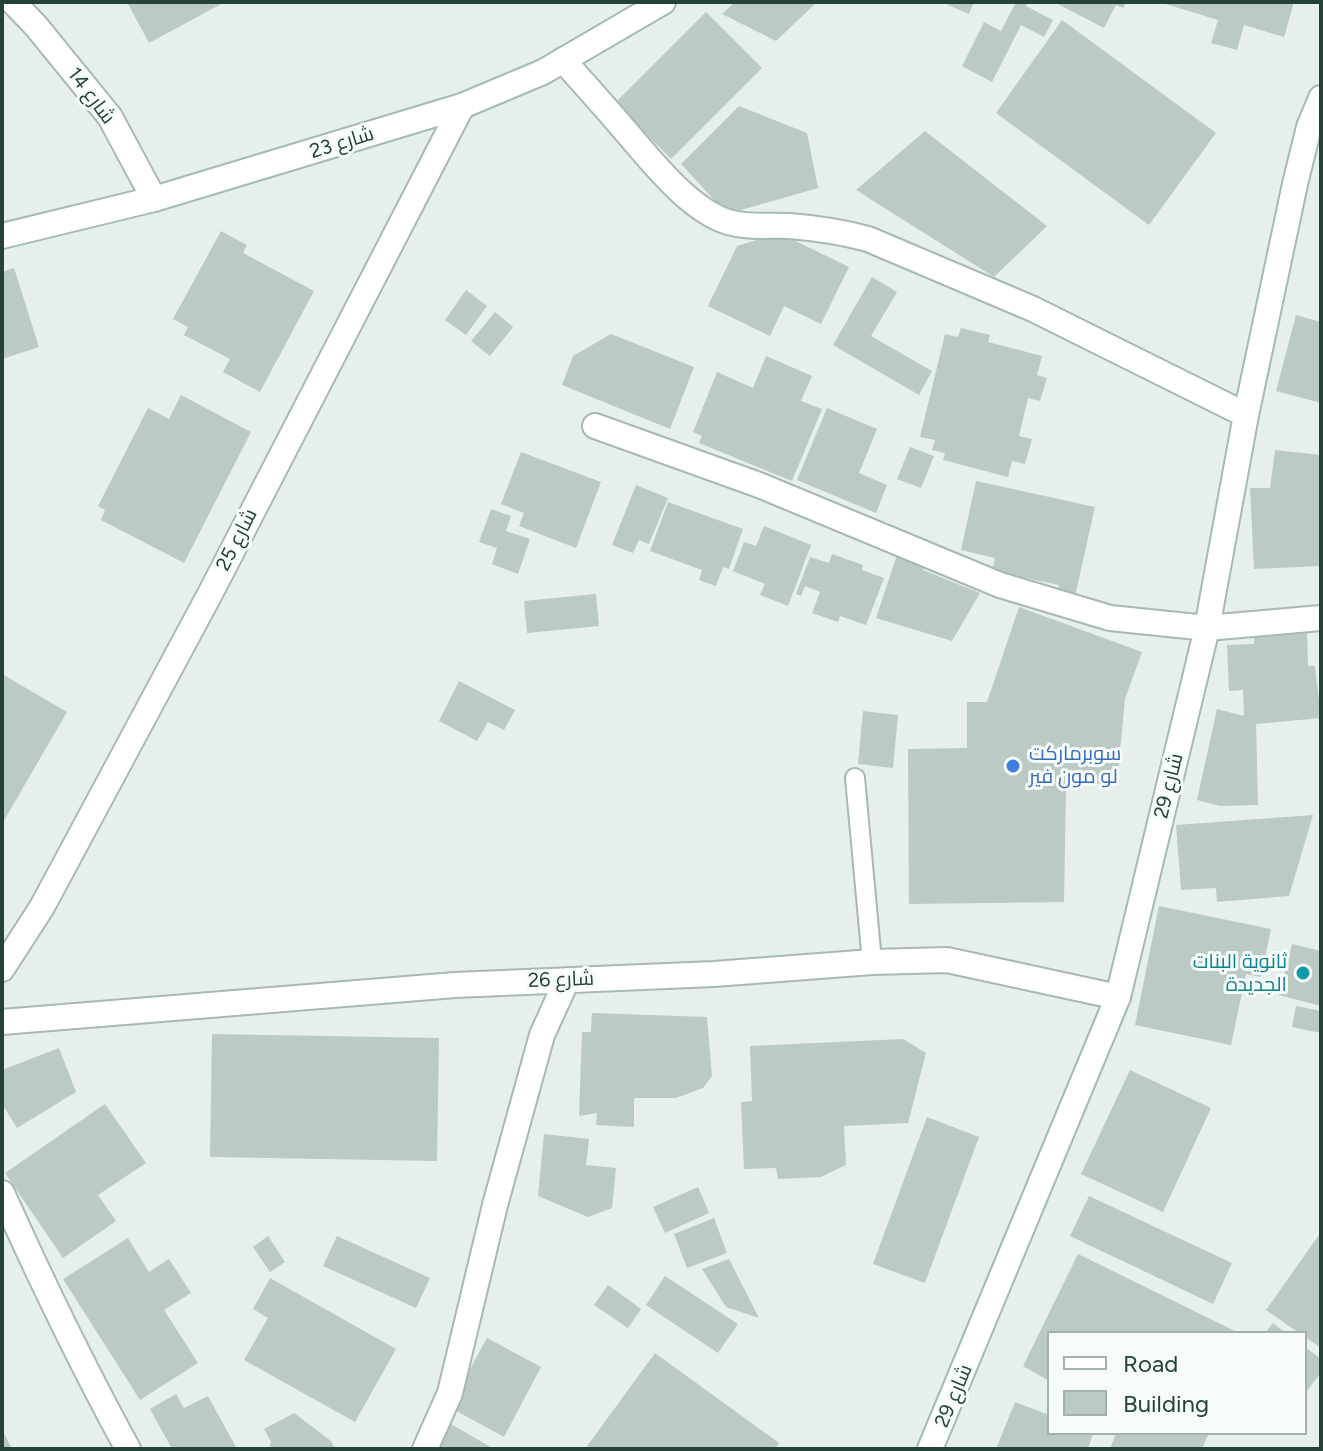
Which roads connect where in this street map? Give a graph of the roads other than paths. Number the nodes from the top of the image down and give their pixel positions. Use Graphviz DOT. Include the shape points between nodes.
graph roads {
  1 [pos="13,2"];
  2 [pos="663,2"];
  3 [pos="563,60"];
  4 [pos="1321,98"];
  5 [pos="462,106"];
  6 [pos="154,199"];
  7 [pos="2,236"];
  8 [pos="1246,415"];
  9 [pos="595,426"];
  10 [pos="1321,618"];
  11 [pos="1207,628"];
  12 [pos="855,778"];
  13 [pos="872,962"];
  14 [pos="2,969"];
  15 [pos="567,980"];
  16 [pos="1118,997"];
  17 [pos="2,1022"];
  18 [pos="2,1193"];
  19 [pos="934,1447"];
  20 [pos="128,1449"];
  21 [pos="425,1449"];
  1 -- 6 [label="street, شارع 14" via="110,117"];
  2 -- 3 [label="street, شارع 23"];
  3 -- 5 [label="street, شارع 23"];
  3 -- 8 [label="street" via="673,185 725,221 868,239 1033,309"];
  4 -- 8 [label="street, شارع 29" via="1295,184"];
  5 -- 6 [label="street, شارع 23"];
  5 -- 14 [label="street, شارع 25" via="211,592 42,907"];
  6 -- 7 [label="street, شارع 23"];
  8 -- 11 [label="street, شارع 29"];
  9 -- 11 [label="street" via="759,485 1000,585 1110,618"];
  10 -- 11 [label="street"];
  11 -- 16 [label="street, شارع 29"];
  12 -- 13 [label="lane"];
  13 -- 15 [label="street, شارع 26"];
  13 -- 16 [label="street, شارع 26" via="947,960"];
  15 -- 17 [label="street, شارع 26"];
  15 -- 21 [label="street" via="542,1035 450,1393"];
  16 -- 19 [label="street, شارع 29"];
  18 -- 20 [label="street"];
}
